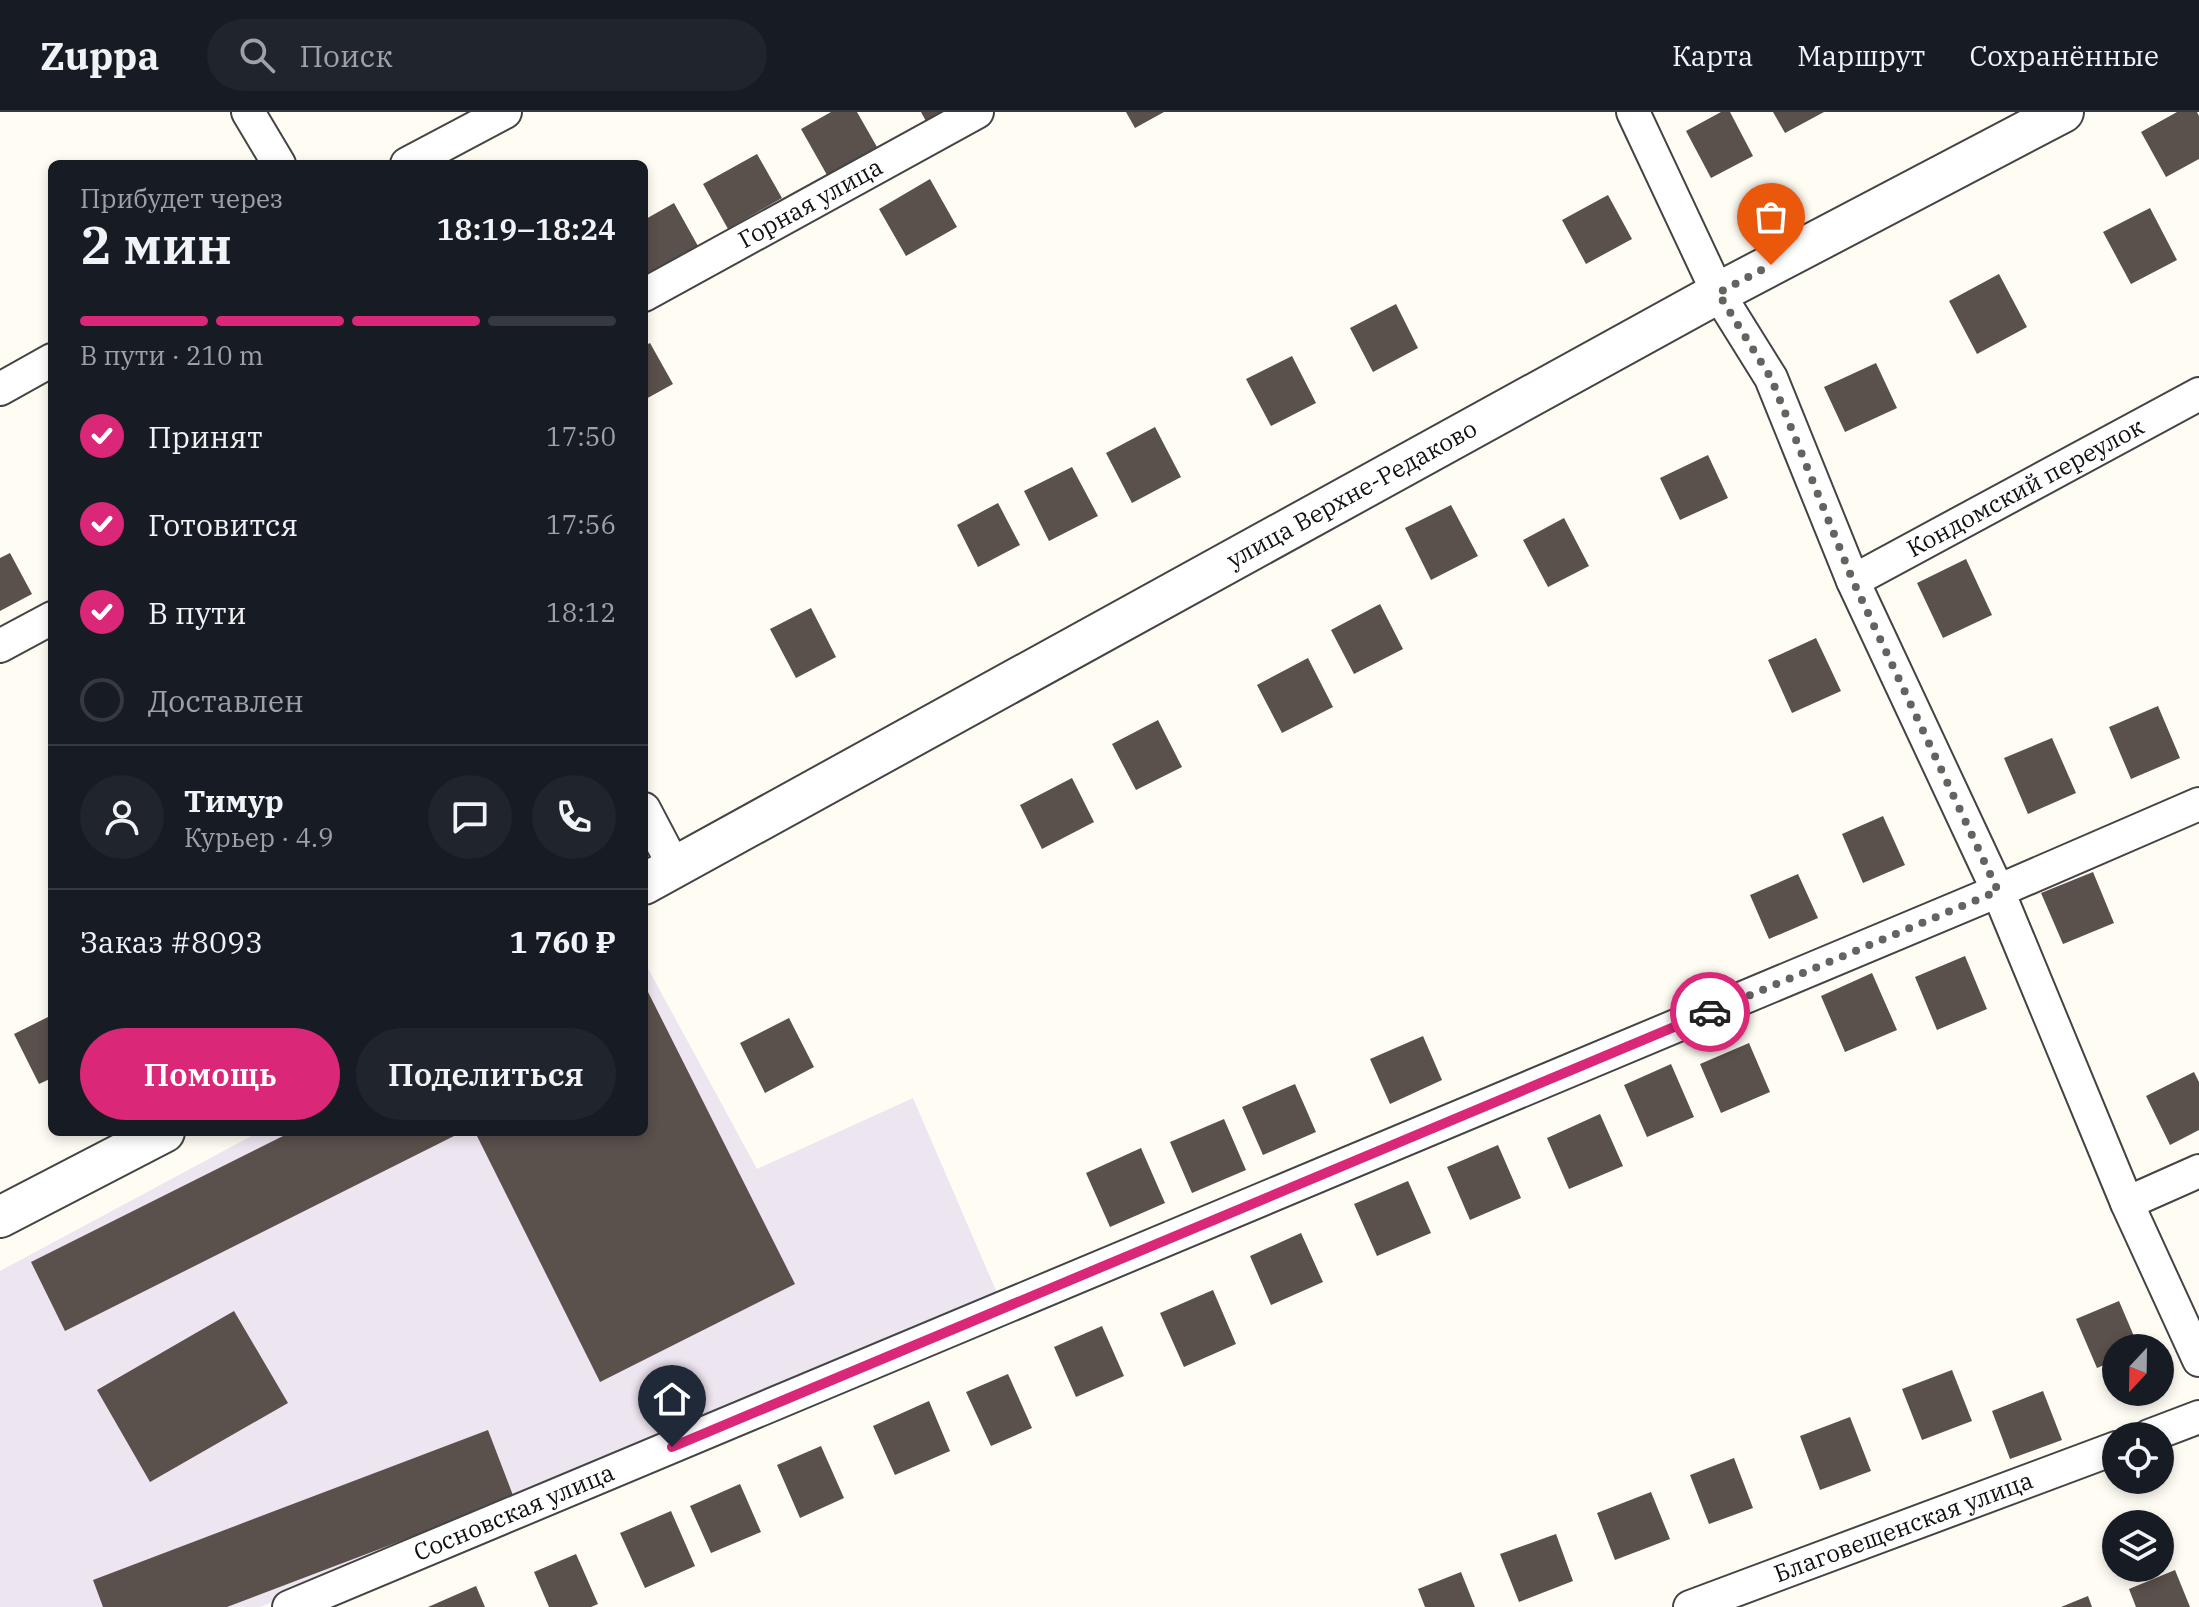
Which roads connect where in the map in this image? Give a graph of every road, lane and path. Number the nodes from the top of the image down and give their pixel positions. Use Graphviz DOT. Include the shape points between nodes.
graph roads {
  1 [pos="248,112"];
  2 [pos="505,112"];
  3 [pos="977,112"];
  4 [pos="1633,112"];
  5 [pos="2063,112"];
  6 [pos="277,160"];
  7 [pos="415,160"];
  8 [pos="648,293"];
  9 [pos="1718,293"];
  10 [pos="48,362"];
  11 [pos="0,389"];
  12 [pos="2199,394"];
  13 [pos="1853,581"];
  14 [pos="48,620"];
  15 [pos="0,646"];
  16 [pos="2199,804"];
  17 [pos="648,827"];
  18 [pos="659,876"];
  19 [pos="1998,891"];
  20 [pos="156,1136"];
  21 [pos="2199,1171"];
  22 [pos="2127,1203"];
  23 [pos="0,1217"];
  24 [pos="2199,1360"];
  25 [pos="2199,1417"];
  26 [pos="2174,1426"];
  27 [pos="2102,1453"];
  28 [pos="289,1607"];
  29 [pos="1690,1607"];
  1 -- 6 [label="street"];
  2 -- 7 [label="street"];
  3 -- 8 [label="street, Горная улица"];
  4 -- 9 [label="street"];
  5 -- 9 [label="street, улица Верхне-Редаково"];
  9 -- 13 [label="street" via="1771,378"];
  9 -- 18 [label="street, улица Верхне-Редаково"];
  10 -- 11 [label="street"];
  12 -- 13 [label="street, Кондомский переулок"];
  13 -- 19 [label="street"];
  14 -- 15 [label="street"];
  16 -- 19 [label="street, Сосновская улица"];
  17 -- 18 [label="street"];
  19 -- 22 [label="street"];
  19 -- 28 [label="street, Сосновская улица"];
  20 -- 23 [label="street"];
  21 -- 22 [label="street"];
  22 -- 24 [label="street"];
  25 -- 26 [label="street"];
  27 -- 29 [label="street, Благовещенская улица"];
}
